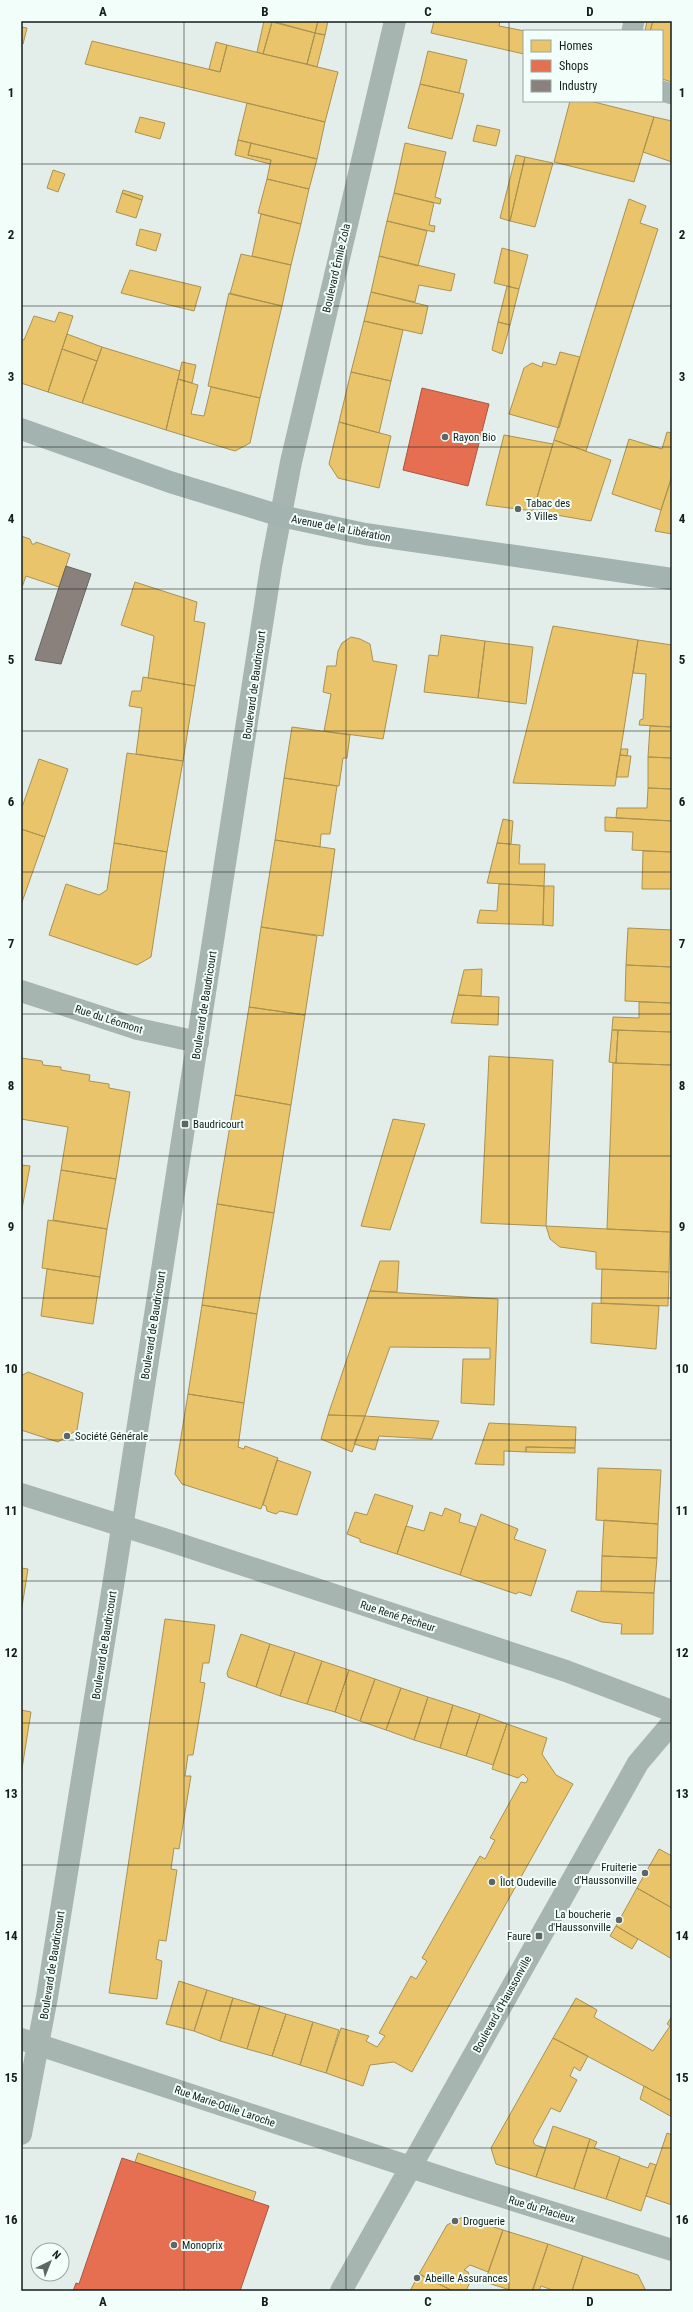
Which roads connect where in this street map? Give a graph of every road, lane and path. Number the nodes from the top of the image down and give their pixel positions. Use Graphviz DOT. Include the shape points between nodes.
graph roads {
  1 [pos="395,21"];
  2 [pos="21,429"];
  3 [pos="281,516"];
  4 [pos="672,577"];
  5 [pos="21,991"];
  6 [pos="198,1042"];
  7 [pos="21,1494"];
  8 [pos="122,1527"];
  9 [pos="672,1711"];
  10 [pos="672,1723"];
  11 [pos="30,2042"];
  12 [pos="21,2134"];
  13 [pos="412,2168"];
  14 [pos="672,2250"];
  15 [pos="341,2291"];
  1 -- 3 [label="street, Boulevard Émile Zola" via="291,462"];
  2 -- 3 [label="main road, Avenue de la Libération" via="170,482"];
  3 -- 4 [label="main road, Avenue de la Libération" via="365,534"];
  3 -- 6 [label="street, Boulevard de Baudricourt"];
  5 -- 6 [label="street, Rue du Léomont" via="138,1029"];
  6 -- 8 [label="street, Boulevard de Baudricourt"];
  7 -- 8 [label="street, Rue René Pêcheur"];
  8 -- 9 [label="street, Rue René Pêcheur" via="566,1671"];
  8 -- 11 [label="street, Boulevard de Baudricourt"];
  10 -- 13 [label="street, Boulevard d'Haussonville" via="638,1763 539,1936"];
  11 -- 12 [label="street, Boulevard de Baudricourt"];
  11 -- 13 [label="street, Rue Marie-Odile Laroche"];
  13 -- 14 [label="street, Rue du Placieux"];
  13 -- 15 [label="street, Boulevard d'Haussonville"];
}
